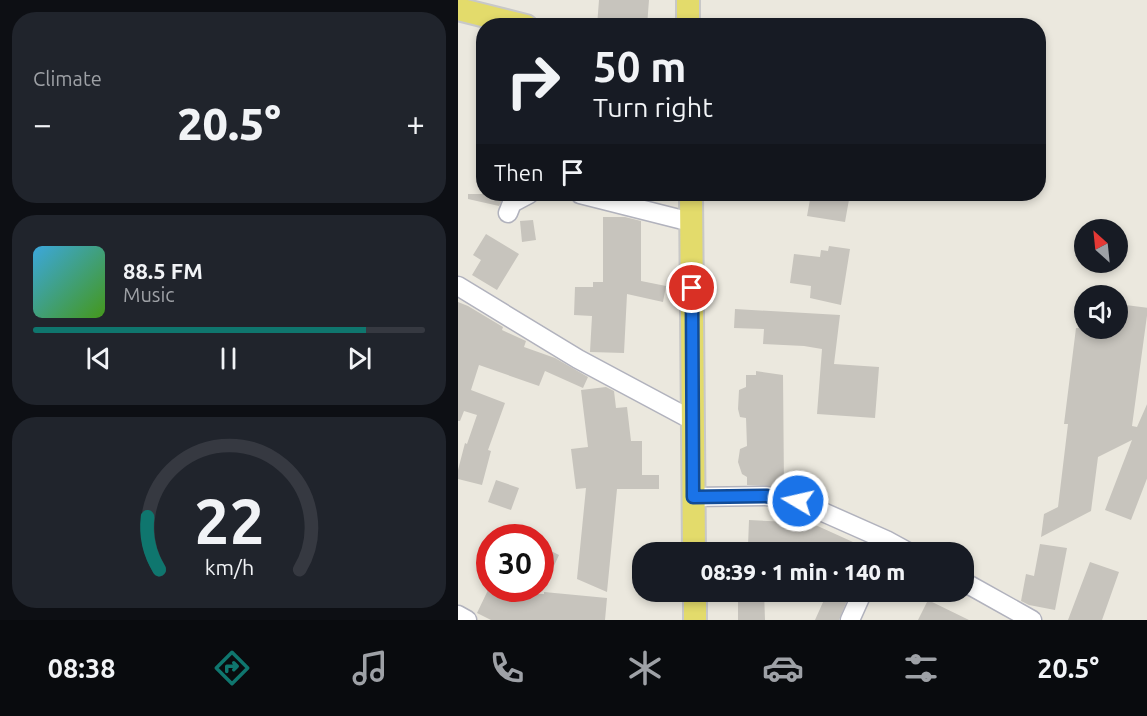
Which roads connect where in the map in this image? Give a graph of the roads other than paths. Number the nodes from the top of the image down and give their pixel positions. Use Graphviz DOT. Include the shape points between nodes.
graph roads {
  1 [pos="688,0"];
  2 [pos="458,9"];
  3 [pos="494,18"];
  4 [pos="688,18"];
  5 [pos="516,201"];
  6 [pos="608,201"];
  7 [pos="691,201"];
  8 [pos="508,213"];
  9 [pos="691,222"];
  10 [pos="458,286"];
  11 [pos="692,420"];
  12 [pos="693,497"];
  13 [pos="694,542"];
  14 [pos="876,542"];
  15 [pos="974,588"];
  16 [pos="695,602"];
  17 [pos="858,602"];
  18 [pos="458,615"];
  19 [pos="467,620"];
  20 [pos="695,620"];
  21 [pos="850,620"];
  22 [pos="1032,620"];
  1 -- 4 [label="main road"];
  2 -- 3 [label="main road"];
  5 -- 8 [label="street"];
  6 -- 9 [label="street"];
  7 -- 9 [label="main road"];
  9 -- 11 [label="main road"];
  10 -- 11 [label="street" via="578,359"];
  11 -- 12 [label="main road"];
  12 -- 13 [label="main road"];
  12 -- 14 [label="street" via="766,496 798,501"];
  15 -- 22 [label="street"];
  16 -- 20 [label="main road"];
  17 -- 21 [label="street"];
  18 -- 19 [label="street"];
}
